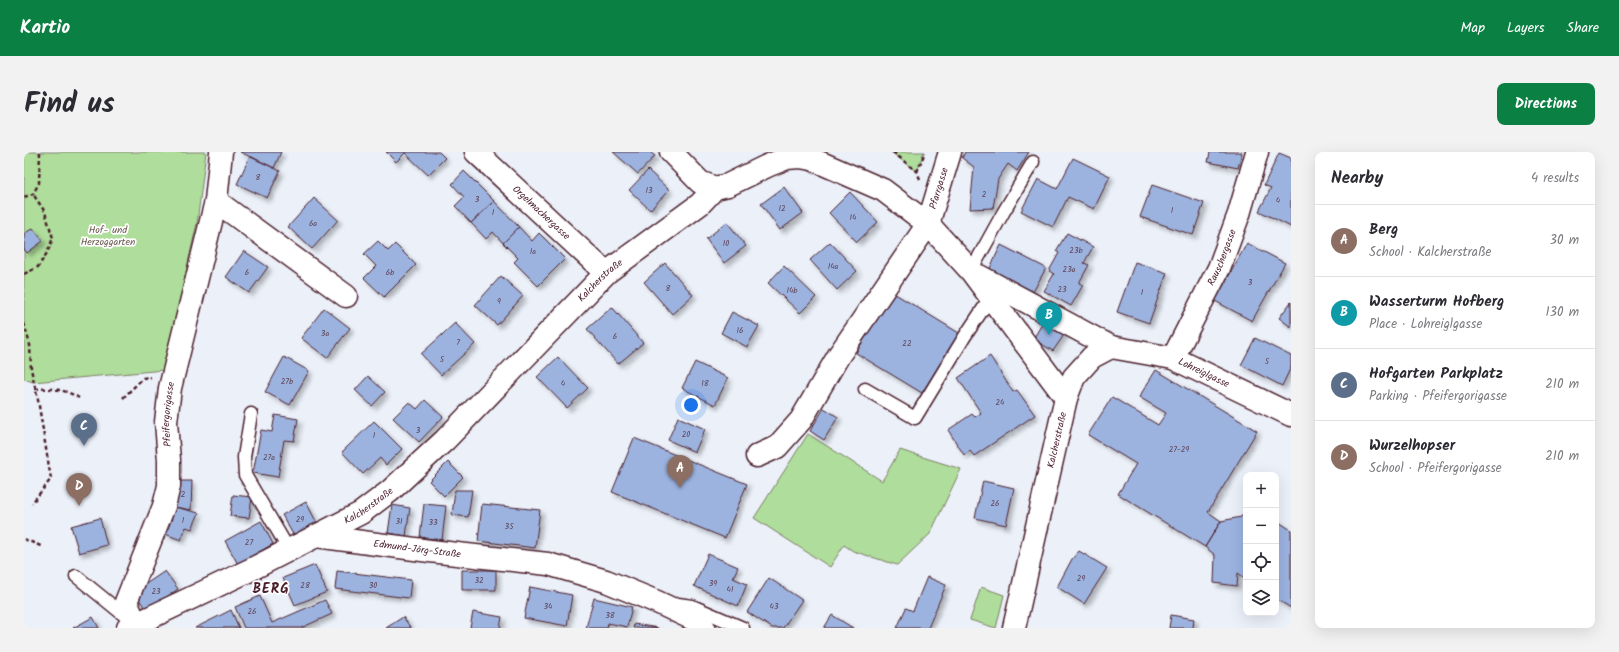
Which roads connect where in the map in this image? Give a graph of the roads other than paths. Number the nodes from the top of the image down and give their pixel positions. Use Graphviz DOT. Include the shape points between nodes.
graph roads {
  1 [pos="221,152"];
  2 [pos="476,152"];
  3 [pos="671,152"];
  4 [pos="950,152"];
  5 [pos="1257,152"];
  6 [pos="1033,162"];
  7 [pos="716,188"];
  8 [pos="216,201"];
  9 [pos="931,215"];
  10 [pos="971,271"];
  11 [pos="606,273"];
  12 [pos="346,296"];
  13 [pos="991,297"];
  14 [pos="1111,347"];
  15 [pos="1173,358"];
  16 [pos="865,389"];
  17 [pos="1066,398"];
  18 [pos="252,414"];
  19 [pos="1291,414"];
  20 [pos="757,456"];
  21 [pos="316,536"];
  22 [pos="289,550"];
  23 [pos="76,576"];
  24 [pos="657,602"];
  25 [pos="132,626"];
  26 [pos="704,628"];
  27 [pos="743,628"];
  28 [pos="1014,628"];
  1 -- 8 [label="street, Pfeifergorigasse"];
  2 -- 11 [label="street, Orgelmachergasse"];
  3 -- 7 [label="street" via="700,182"];
  4 -- 9 [label="street, Pfarrgasse"];
  5 -- 15 [label="street, Rauschergasse" via="1239,214 1219,268"];
  6 -- 10 [label="lane"];
  7 -- 9 [label="street, Kalcherstraße" via="787,158 812,158"];
  7 -- 11 [label="street, Kalcherstraße" via="700,204"];
  8 -- 12 [label="street"];
  8 -- 25 [label="street, Pfeifergorigasse" via="170,388 166,422 169,486 164,506 126,602"];
  9 -- 10 [label="street, Kalcherstraße"];
  9 -- 20 [label="street" via="801,420 777,447"];
  10 -- 13 [label="street, Kalcherstraße"];
  10 -- 14 [label="street, Lohreiglgasse"];
  11 -- 21 [label="street, Kalcherstraße" via="445,440 390,491 361,513"];
  13 -- 16 [label="lane" via="915,418"];
  13 -- 17 [label="street, Kalcherstraße"];
  14 -- 15 [label="street, Lohreiglgasse"];
  14 -- 17 [label="street" via="1092,357 1074,377"];
  15 -- 19 [label="street, Lohreiglgasse"];
  17 -- 28 [label="street, Kalcherstraße"];
  18 -- 22 [label="lane" via="244,458 245,475"];
  21 -- 22 [label="street"];
  21 -- 24 [label="street, Edmund-Jörg-Straße" via="548,564 606,580"];
  22 -- 25 [label="street"];
  23 -- 25 [label="lane"];
  24 -- 26 [label="street, Edmund-Jörg-Straße" via="693,619"];
  24 -- 27 [label="lane" via="692,606"];
}
